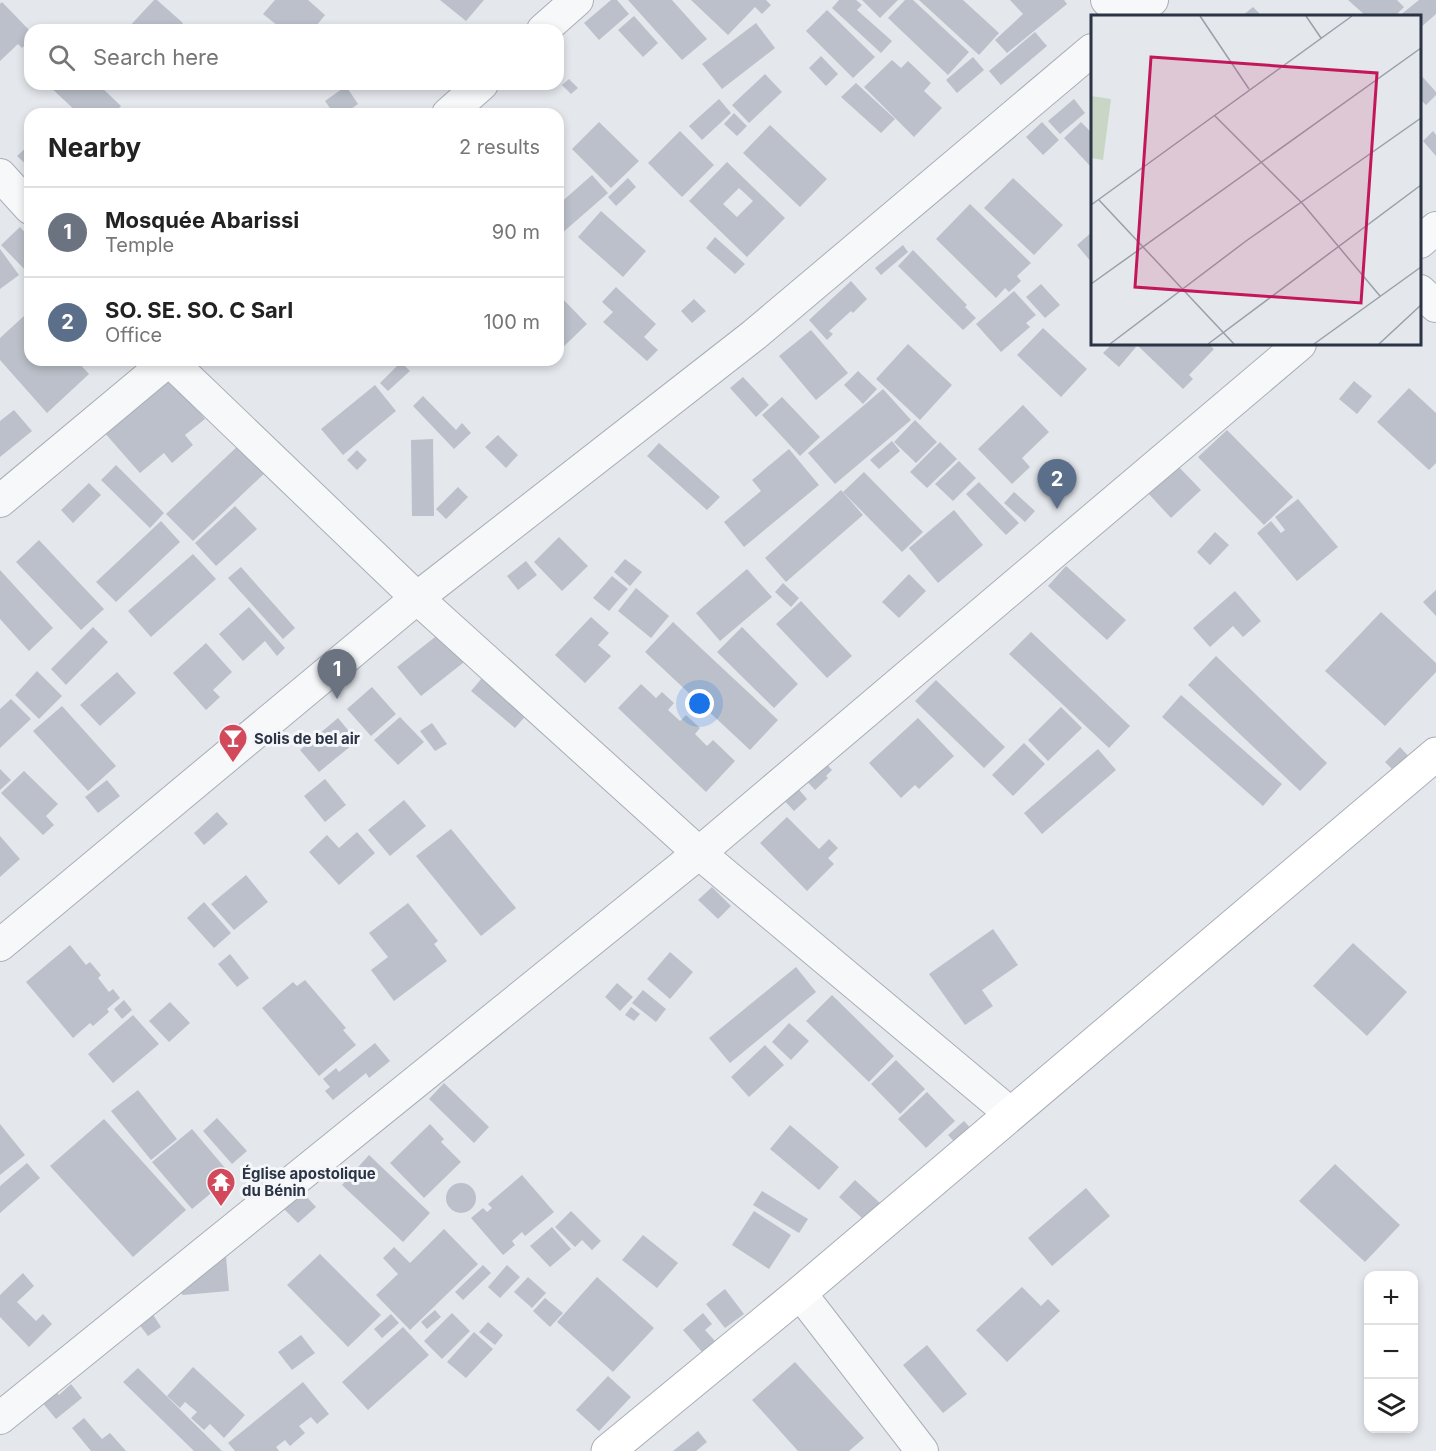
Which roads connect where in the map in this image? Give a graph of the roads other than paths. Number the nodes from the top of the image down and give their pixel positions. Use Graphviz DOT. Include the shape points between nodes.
graph roads {
  1 [pos="578,0"];
  2 [pos="1107,0"];
  3 [pos="1152,0"];
  4 [pos="1123,15"];
  5 [pos="1133,15"];
  6 [pos="550,24"];
  7 [pos="1091,51"];
  8 [pos="475,90"];
  9 [pos="455,108"];
  10 [pos="0,175"];
  11 [pos="24,201"];
  12 [pos="1436,228"];
  13 [pos="1421,240"];
  14 [pos="1421,293"];
  15 [pos="1436,306"];
  16 [pos="1299,345"];
  17 [pos="162,366"];
  18 [pos="175,366"];
  19 [pos="0,501"];
  20 [pos="417,598"];
  21 [pos="1436,754"];
  22 [pos="699,853"];
  23 [pos="0,945"];
  24 [pos="1011,1114"];
  25 [pos="800,1293"];
  26 [pos="0,1418"];
  27 [pos="608,1451"];
  28 [pos="922,1451"];
  1 -- 6 [label="street"];
  2 -- 4 [label="street"];
  3 -- 5 [label="street"];
  7 -- 20 [label="street" via="754,335"];
  8 -- 9 [label="street"];
  10 -- 11 [label="street"];
  12 -- 13 [label="street"];
  14 -- 15 [label="street"];
  16 -- 22 [label="street"];
  17 -- 19 [label="street"];
  18 -- 20 [label="street"];
  20 -- 22 [label="street"];
  20 -- 23 [label="street"];
  21 -- 24 [label="street"];
  22 -- 24 [label="street"];
  22 -- 26 [label="street"];
  24 -- 25 [label="street"];
  25 -- 27 [label="street"];
  25 -- 28 [label="street"];
}
